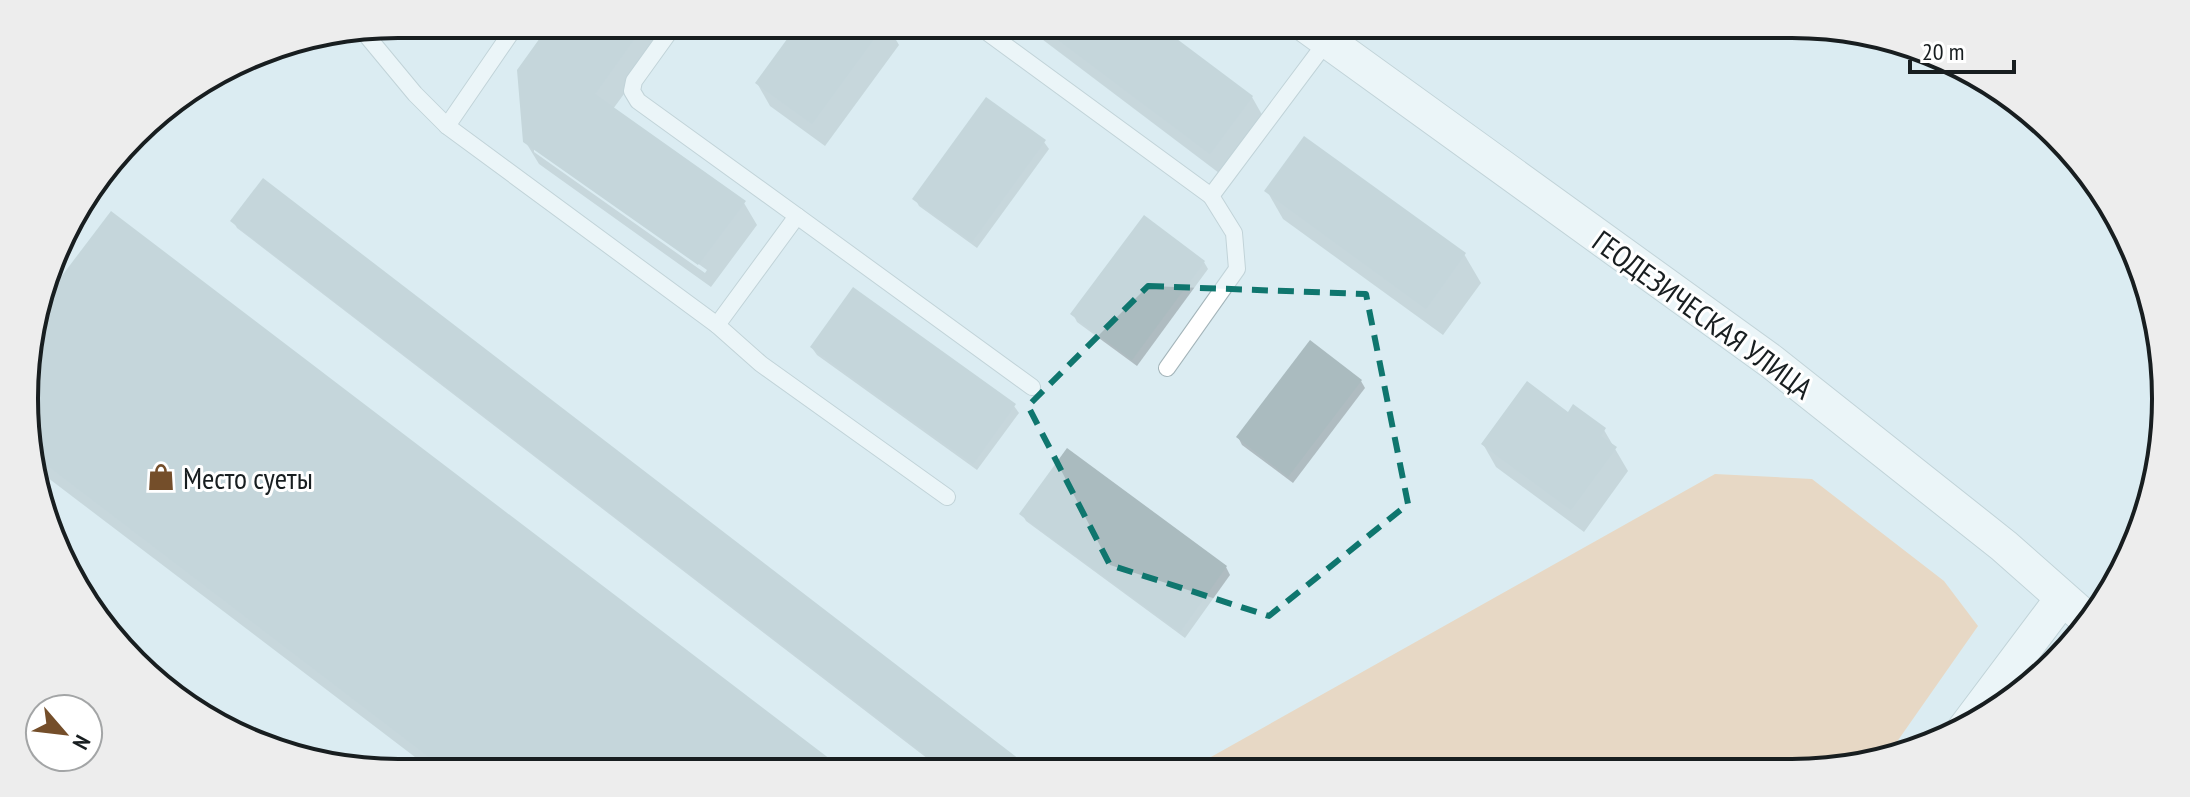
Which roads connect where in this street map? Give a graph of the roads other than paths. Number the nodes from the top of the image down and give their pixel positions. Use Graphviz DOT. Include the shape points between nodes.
graph roads {
  1 [pos="507,38"];
  2 [pos="665,38"];
  3 [pos="995,38"];
  4 [pos="1311,38"];
  5 [pos="1323,38"];
  6 [pos="370,39"];
  7 [pos="447,126"];
  8 [pos="1211,196"];
  9 [pos="797,216"];
  10 [pos="717,325"];
  11 [pos="1167,368"];
  12 [pos="1032,387"];
  13 [pos="947,497"];
  14 [pos="2062,599"];
  15 [pos="2081,614"];
  16 [pos="1984,703"];
  1 -- 7 [label="lane"];
  2 -- 9 [label="lane" via="634,81 638,101"];
  3 -- 8 [label="lane"];
  4 -- 8 [label="lane"];
  5 -- 14 [label="street, ГЕОДЕЗИЧЕСКАЯ УЛИЦА" via="1772,362 2004,546"];
  6 -- 7 [label="lane"];
  7 -- 10 [label="lane"];
  8 -- 11 [label="lane" via="1234,233 1237,269"];
  9 -- 10 [label="lane"];
  9 -- 12 [label="lane"];
  10 -- 13 [label="lane" via="761,364"];
  14 -- 15 [label="street, ГЕОДЕЗИЧЕСКАЯ УЛИЦА"];
  14 -- 16 [label="street"];
}
